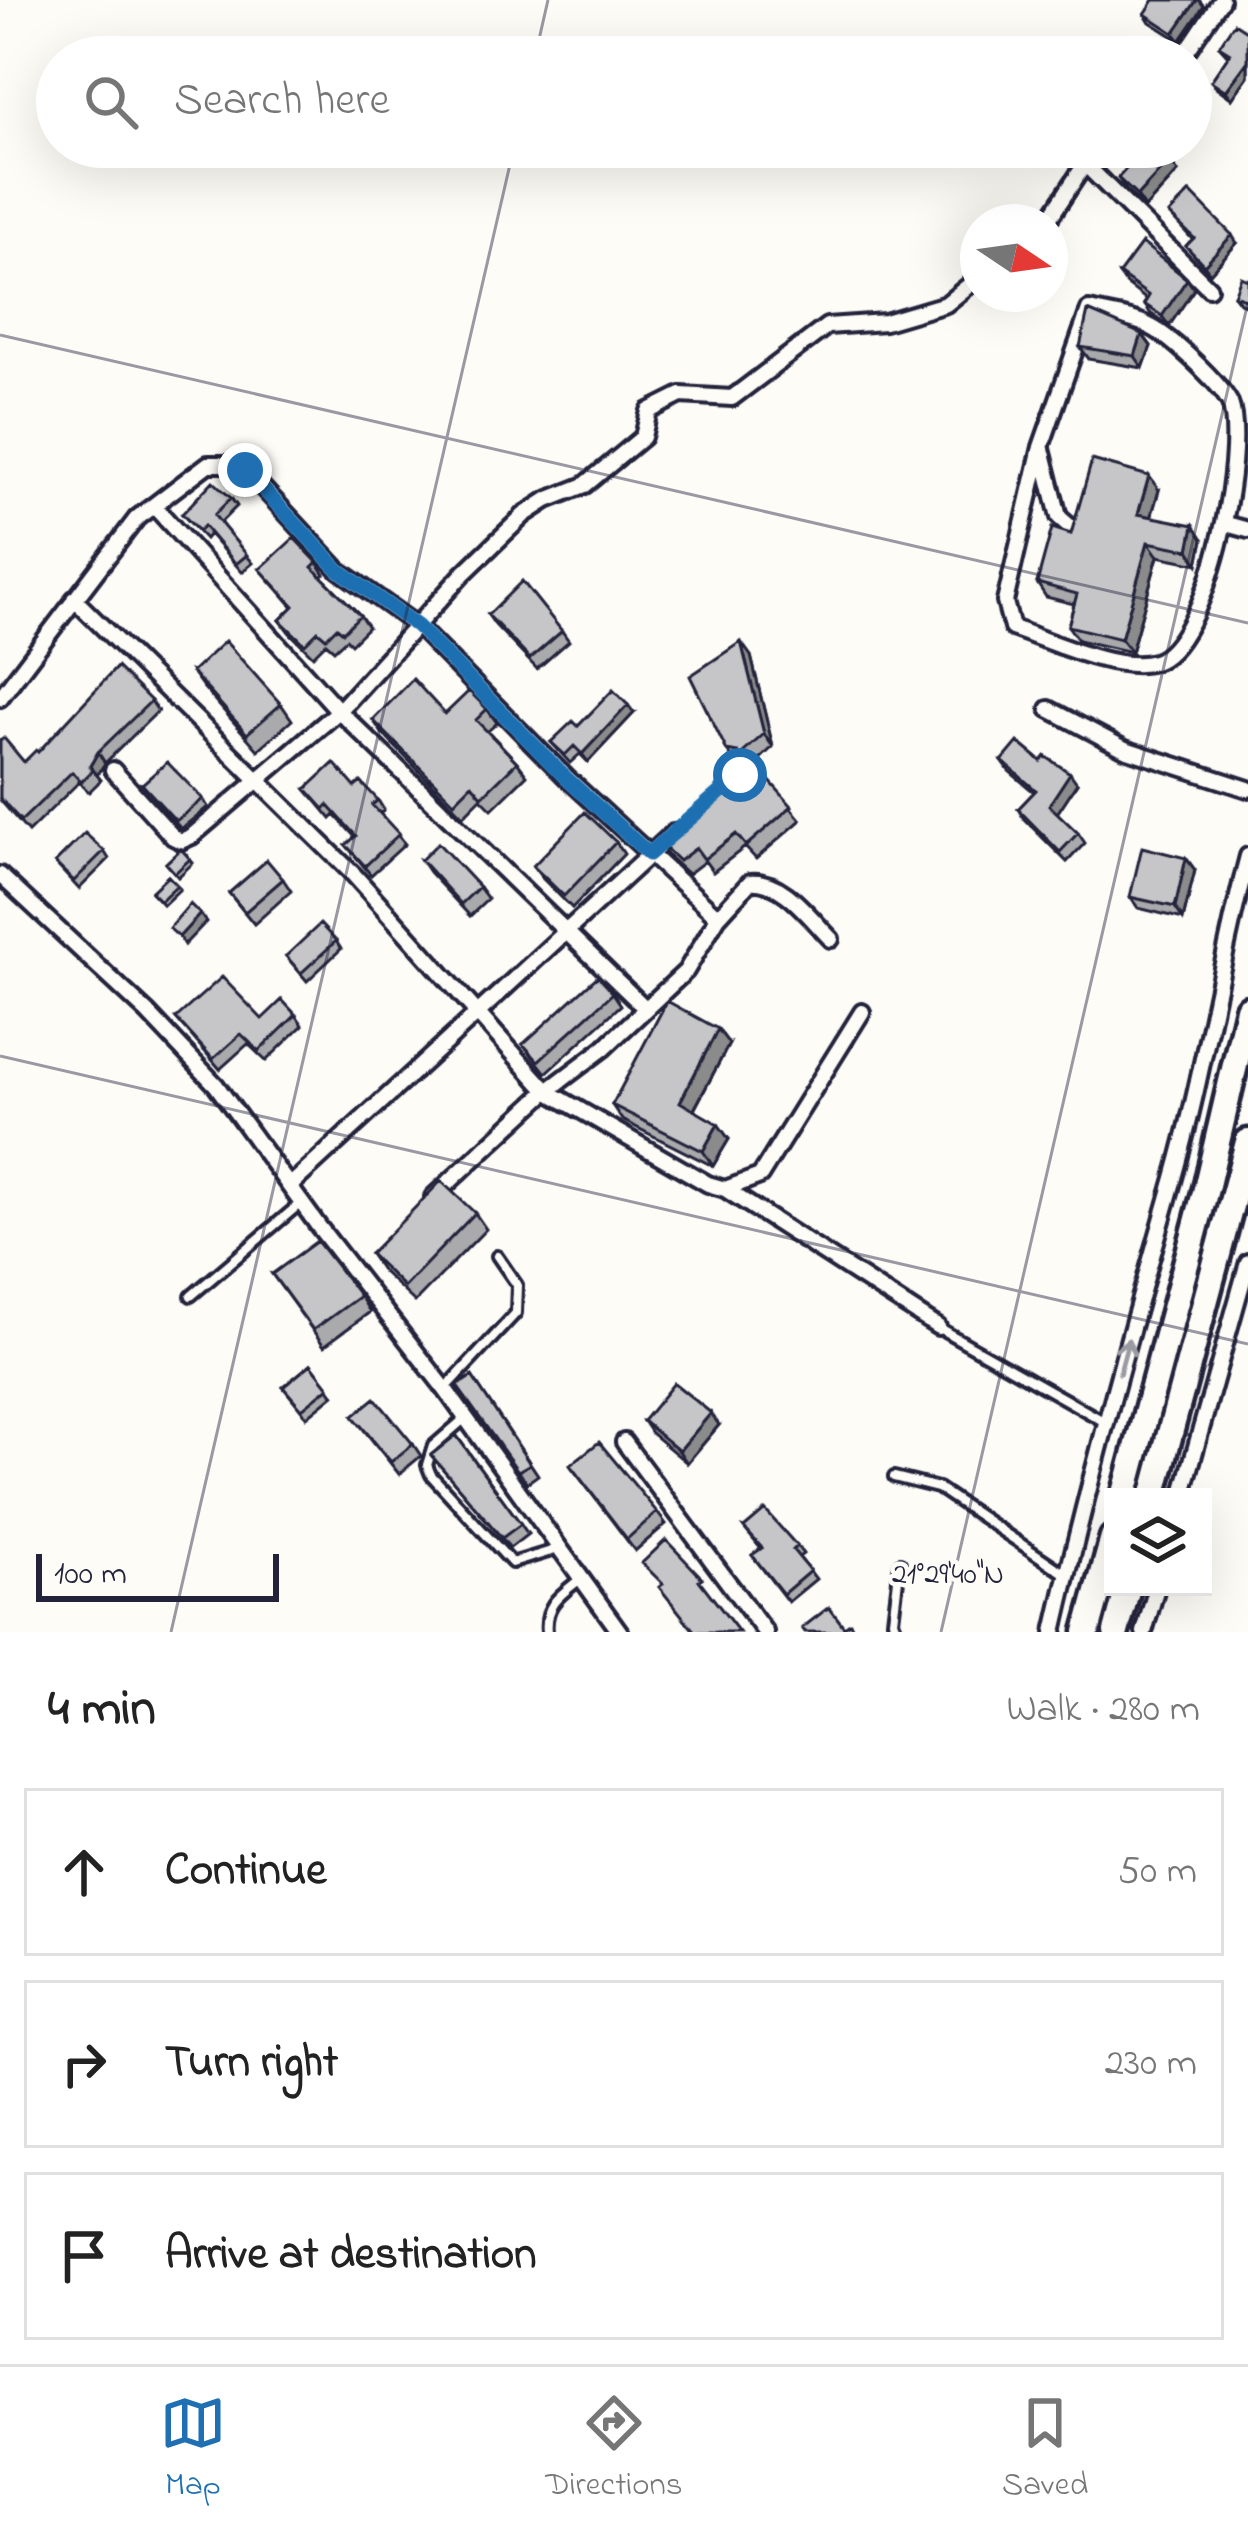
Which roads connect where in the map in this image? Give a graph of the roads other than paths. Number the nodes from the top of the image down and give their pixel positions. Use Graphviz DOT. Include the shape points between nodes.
graph roads {
  1 [pos="1221,0"];
  2 [pos="1197,36"];
  3 [pos="1082,168"];
  4 [pos="1089,168"];
  5 [pos="1059,204"];
  6 [pos="1209,288"];
  7 [pos="960,293"];
  8 [pos="1041,447"];
  9 [pos="154,506"];
  10 [pos="1230,525"];
  11 [pos="1248,530"];
  12 [pos="1075,531"];
  13 [pos="74,599"];
  14 [pos="417,626"];
  15 [pos="0,698"];
  16 [pos="1049,709"];
  17 [pos="339,711"];
  18 [pos="113,770"];
  19 [pos="259,782"];
  20 [pos="1248,789"];
  21 [pos="680,828"];
  22 [pos="649,854"];
  23 [pos="1248,856"];
  24 [pos="0,874"];
  25 [pos="718,917"];
  26 [pos="567,932"];
  27 [pos="831,939"];
  28 [pos="645,1008"];
  29 [pos="1248,1009"];
  30 [pos="862,1012"];
  31 [pos="479,1016"];
  32 [pos="547,1090"];
  33 [pos="1248,1142"];
  34 [pos="291,1185"];
  35 [pos="725,1189"];
  36 [pos="302,1202"];
  37 [pos="418,1212"];
  38 [pos="497,1256"];
  39 [pos="370,1257"];
  40 [pos="1248,1262"];
  41 [pos="354,1273"];
  42 [pos="191,1296"];
  43 [pos="938,1327"];
  44 [pos="445,1389"];
  45 [pos="464,1419"];
  46 [pos="1106,1422"];
  47 [pos="624,1442"];
  48 [pos="894,1477"];
  49 [pos="1126,1488"];
  50 [pos="1155,1488"];
  51 [pos="1185,1488"];
  52 [pos="558,1549"];
  53 [pos="900,1563"];
  54 [pos="1104,1572"];
  55 [pos="1067,1575"];
  56 [pos="579,1580"];
  57 [pos="1126,1596"];
  58 [pos="1154,1596"];
  59 [pos="547,1632"];
  60 [pos="620,1632"];
  61 [pos="765,1632"];
  62 [pos="898,1632"];
  63 [pos="1054,1632"];
  64 [pos="1088,1632"];
  65 [pos="1116,1632"];
  66 [pos="1144,1632"];
  1 -- 2 [label="street"];
  3 -- 5 [label="street"];
  4 -- 6 [label="street"];
  7 -- 14 [label="street" via="885,322 827,326 732,398 681,395 649,411 643,437 585,485 524,515"];
  8 -- 10 [label="street" via="1089,310 1150,326 1229,400 1239,426"];
  8 -- 10 [label="street" via="1005,602 1012,628 1138,665 1172,655"];
  8 -- 12 [label="street" via="1060,517"];
  9 -- 13 [label="street"];
  9 -- 14 [label="street" via="208,464 245,470 339,570"];
  9 -- 17 [label="street"];
  10 -- 11 [label="street"];
  13 -- 15 [label="street"];
  13 -- 19 [label="street"];
  14 -- 17 [label="street"];
  14 -- 22 [label="street"];
  16 -- 20 [label="street" via="1125,748"];
  17 -- 19 [label="street"];
  17 -- 26 [label="street"];
  18 -- 19 [label="street" via="181,841"];
  19 -- 31 [label="street"];
  21 -- 22 [label="street"];
  22 -- 25 [label="street"];
  22 -- 26 [label="street"];
  46 -- 23 [label="street, one-way" via="1174,1178"];
  24 -- 34 [label="street" via="216,1085"];
  25 -- 27 [label="street" via="750,882 766,881"];
  25 -- 28 [label="street" via="686,971"];
  26 -- 28 [label="street"];
  26 -- 31 [label="street"];
  28 -- 32 [label="street"];
  29 -- 49 [label="highway"];
  30 -- 35 [label="street" via="760,1176"];
  31 -- 32 [label="street"];
  31 -- 34 [label="street"];
  32 -- 35 [label="street"];
  32 -- 37 [label="street"];
  33 -- 50 [label="highway"];
  34 -- 36 [label="street"];
  35 -- 43 [label="street"];
  36 -- 41 [label="street"];
  36 -- 42 [label="lane"];
  38 -- 44 [label="lane" via="517,1285 516,1313"];
  39 -- 41 [label="street"];
  40 -- 51 [label="street"];
  41 -- 44 [label="street"];
  43 -- 46 [label="lane"];
  44 -- 45 [label="street"];
  45 -- 52 [label="street"];
  45 -- 52 [label="lane" via="433,1446 431,1475 512,1563"];
  46 -- 55 [label="street"];
  47 -- 61 [label="street"];
  48 -- 55 [label="lane" via="938,1487"];
  52 -- 56 [label="street"];
  53 -- 62 [label="lane"];
  54 -- 64 [label="highway"];
  55 -- 63 [label="street"];
  56 -- 59 [label="lane" via="547,1611"];
  56 -- 60 [label="street"];
  57 -- 65 [label="highway"];
  58 -- 66 [label="street"];
}
